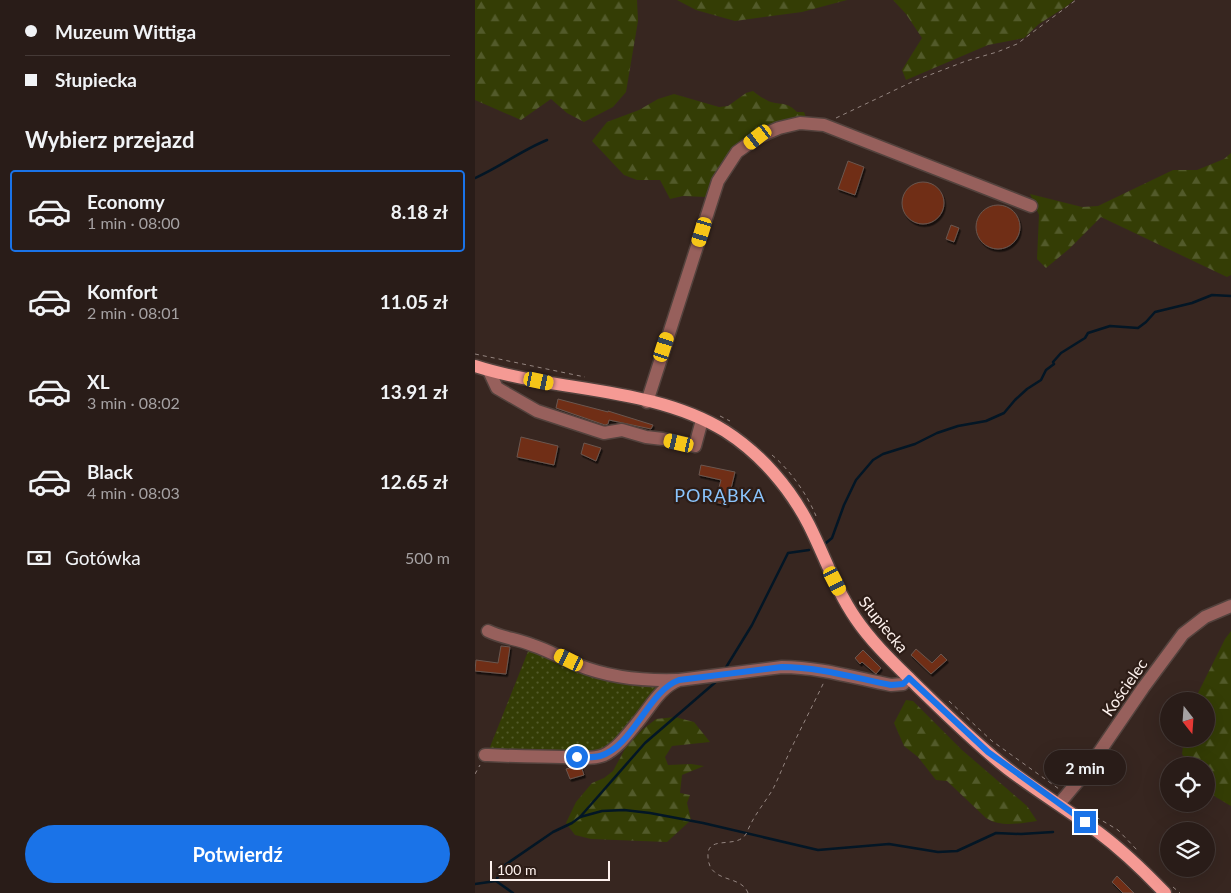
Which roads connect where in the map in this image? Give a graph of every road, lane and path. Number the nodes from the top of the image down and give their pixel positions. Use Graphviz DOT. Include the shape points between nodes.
graph roads {
  1 [pos="1076,0"];
  2 [pos="823,125"];
  3 [pos="1031,206"];
  4 [pos="475,366"];
  5 [pos="489,371"];
  6 [pos="647,402"];
  7 [pos="703,420"];
  8 [pos="1231,606"];
  9 [pos="488,631"];
  10 [pos="829,672"];
  11 [pos="909,678"];
  12 [pos="679,680"];
  13 [pos="485,755"];
  14 [pos="475,774"];
  15 [pos="1059,804"];
  16 [pos="748,893"];
  17 [pos="1165,893"];
  1 -- 2 [label="path" via="1017,44 914,81"];
  2 -- 3 [label="street"];
  2 -- 6 [label="street" via="800,123 758,137 737,152 718,181"];
  4 -- 5 [label="main road, Słupiecka"];
  5 -- 6 [label="main road, Słupiecka"];
  5 -- 7 [label="street" via="497,388 537,411 604,433 622,430 695,446"];
  6 -- 7 [label="main road, Słupiecka"];
  7 -- 11 [label="main road, Słupiecka" via="744,445 786,488 809,524 841,595 857,620"];
  8 -- 15 [label="street, Kościelec" via="1205,617 1183,634 1085,774"];
  9 -- 12 [label="street" via="598,671 644,679"];
  10 -- 11 [label="street" via="891,685 903,684"];
  10 -- 12 [label="street" via="782,667"];
  10 -- 16 [label="path" via="772,790 742,840 715,843 708,852 707,859 715,873 741,883"];
  11 -- 15 [label="main road, Słupiecka" via="988,752"];
  12 -- 13 [label="street" via="662,691 632,730 605,755"];
  13 -- 14 [label="path"];
  15 -- 17 [label="main road, Słupiecka" via="1120,849"];
}
